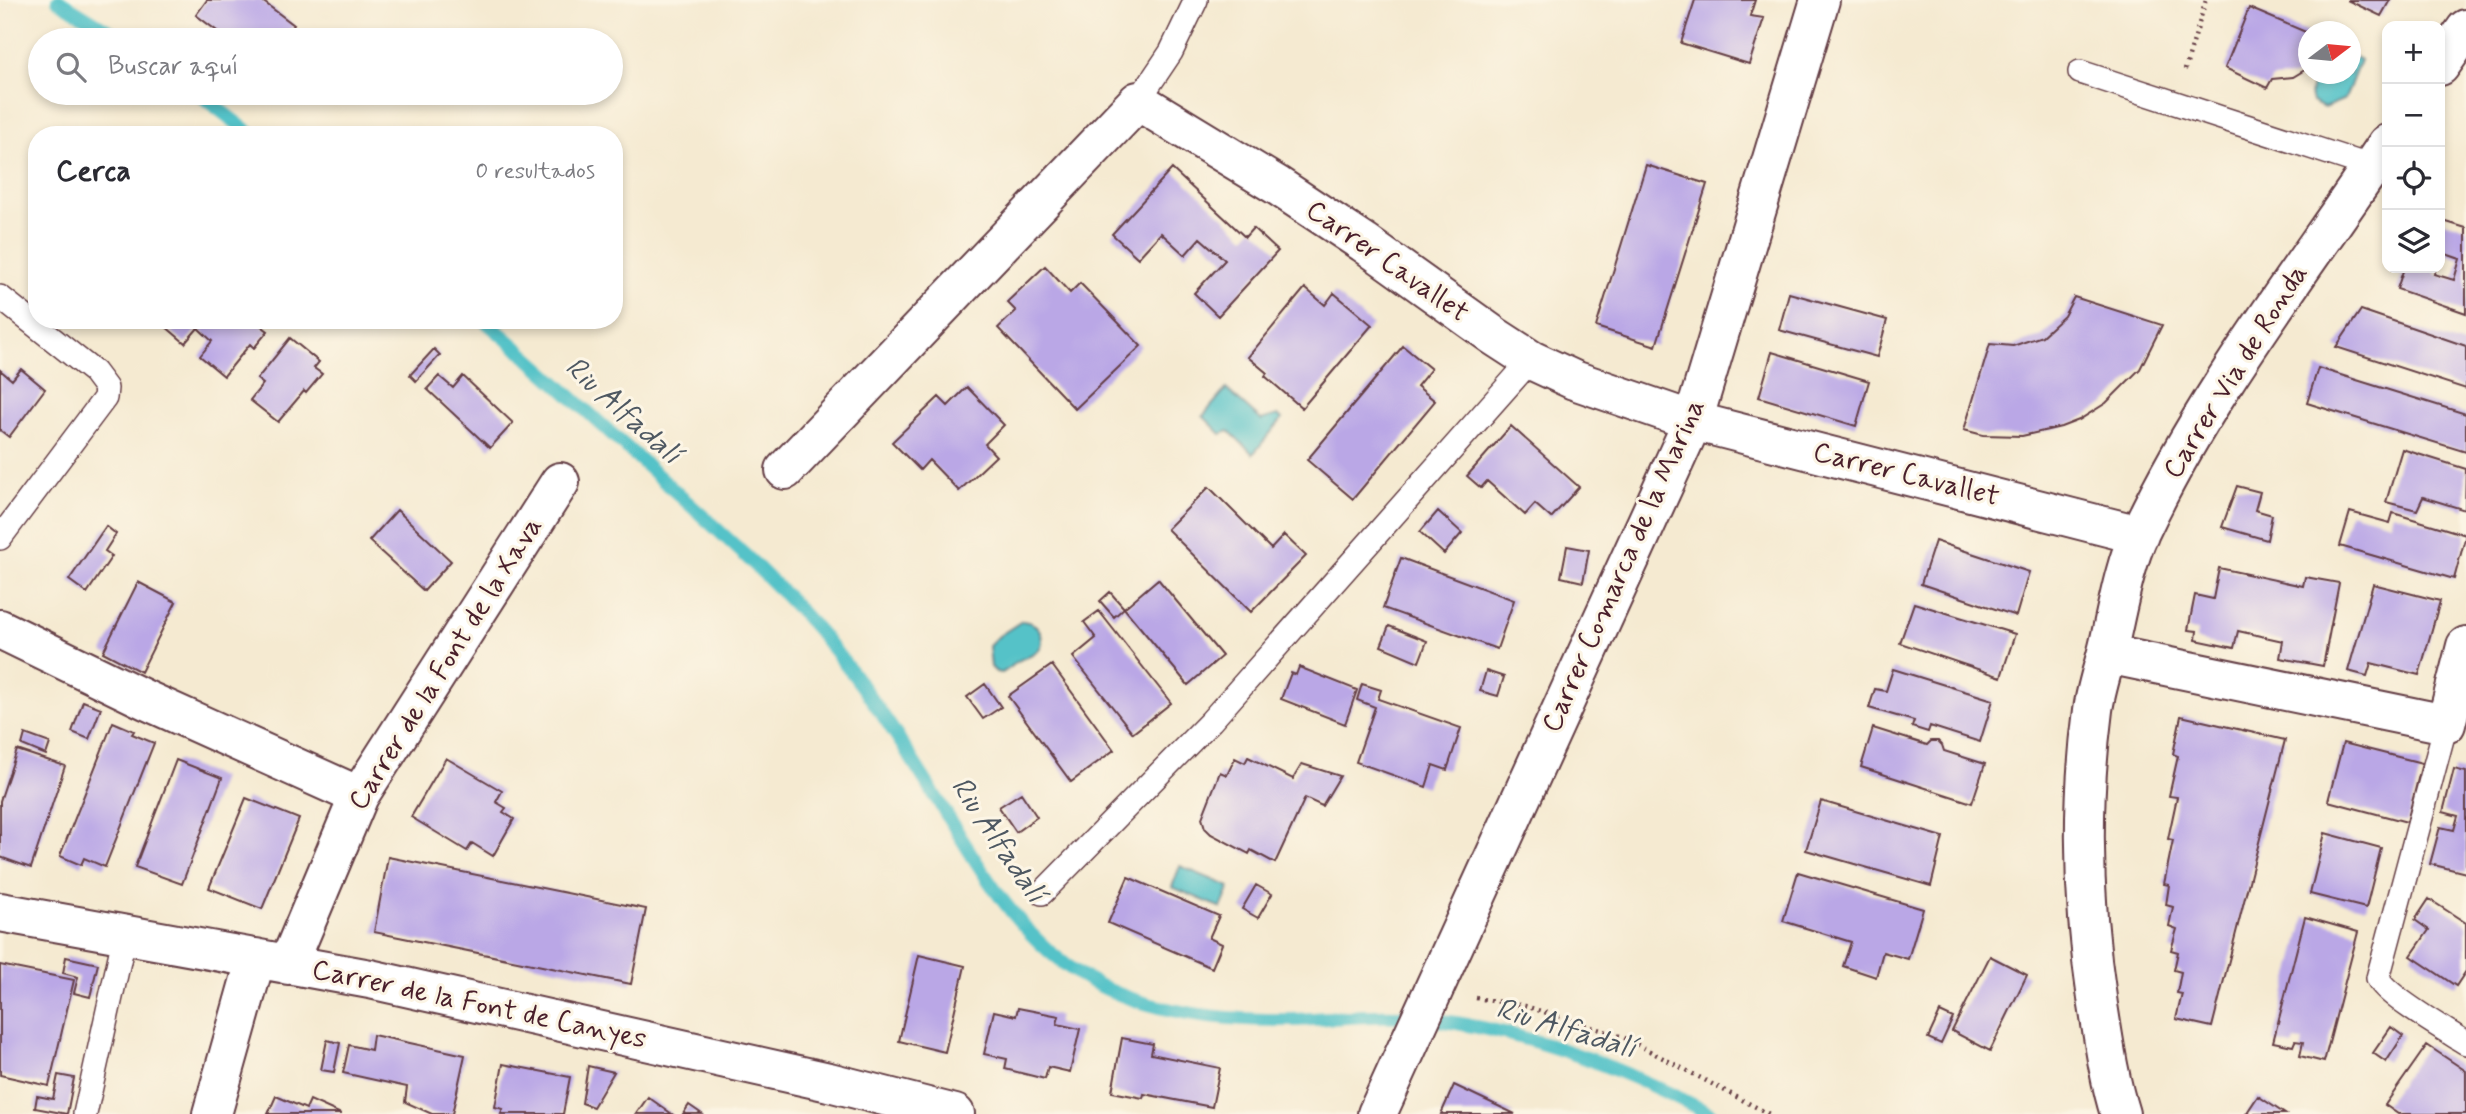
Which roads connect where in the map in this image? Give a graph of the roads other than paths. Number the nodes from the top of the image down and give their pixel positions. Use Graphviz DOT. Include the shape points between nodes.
graph roads {
  1 [pos="1196,0"];
  2 [pos="1820,0"];
  3 [pos="2466,29"];
  4 [pos="2445,59"];
  5 [pos="2080,72"];
  6 [pos="1138,101"];
  7 [pos="2379,156"];
  8 [pos="0,297"];
  9 [pos="28,319"];
  10 [pos="40,329"];
  11 [pos="1531,360"];
  12 [pos="1693,421"];
  13 [pos="785,470"];
  14 [pos="560,482"];
  15 [pos="2139,535"];
  16 [pos="0,538"];
  17 [pos="0,629"];
  18 [pos="2466,646"];
  19 [pos="2107,654"];
  20 [pos="2446,724"];
  21 [pos="359,796"];
  22 [pos="1042,892"];
  23 [pos="0,912"];
  24 [pos="125,934"];
  25 [pos="272,961"];
  26 [pos="2466,1043"];
  27 [pos="85,1114"];
  28 [pos="212,1114"];
  29 [pos="956,1114"];
  30 [pos="1377,1114"];
  31 [pos="2120,1114"];
  1 -- 6 [label="lane" via="1171,52"];
  2 -- 12 [label="street, Carrer Comarca de la Marina"];
  3 -- 4 [label="street"];
  5 -- 7 [label="lane"];
  6 -- 11 [label="street, Carrer Cavallet" via="1278,186"];
  6 -- 13 [label="street"];
  7 -- 15 [label="street, Carrer Via de Ronda" via="2222,384"];
  8 -- 9 [label="lane"];
  10 -- 16 [label="lane" via="94,372 106,388 105,398"];
  11 -- 12 [label="street, Carrer Cavallet" via="1610,394"];
  11 -- 22 [label="lane" via="1211,721"];
  12 -- 15 [label="street, Carrer Cavallet"];
  12 -- 30 [label="street, Carrer Comarca de la Marina"];
  14 -- 21 [label="street, Carrer de la Font de la Xava"];
  15 -- 19 [label="street, Carrer Via de Ronda"];
  17 -- 21 [label="street"];
  18 -- 20 [label="street"];
  19 -- 20 [label="street"];
  19 -- 31 [label="street, Carrer Via de Ronda" via="2093,707 2084,854 2091,960"];
  20 -- 26 [label="lane" via="2378,978 2394,996"];
  21 -- 25 [label="street, Carrer de la Font de la Xava"];
  23 -- 24 [label="street, Carrer de la Font de Canyes"];
  24 -- 25 [label="street, Carrer de la Font de Canyes"];
  24 -- 27 [label="lane"];
  25 -- 28 [label="street, Carrer de la Font de la Xava"];
  25 -- 29 [label="street, Carrer de la Font de Canyes" via="384,982"];
}
